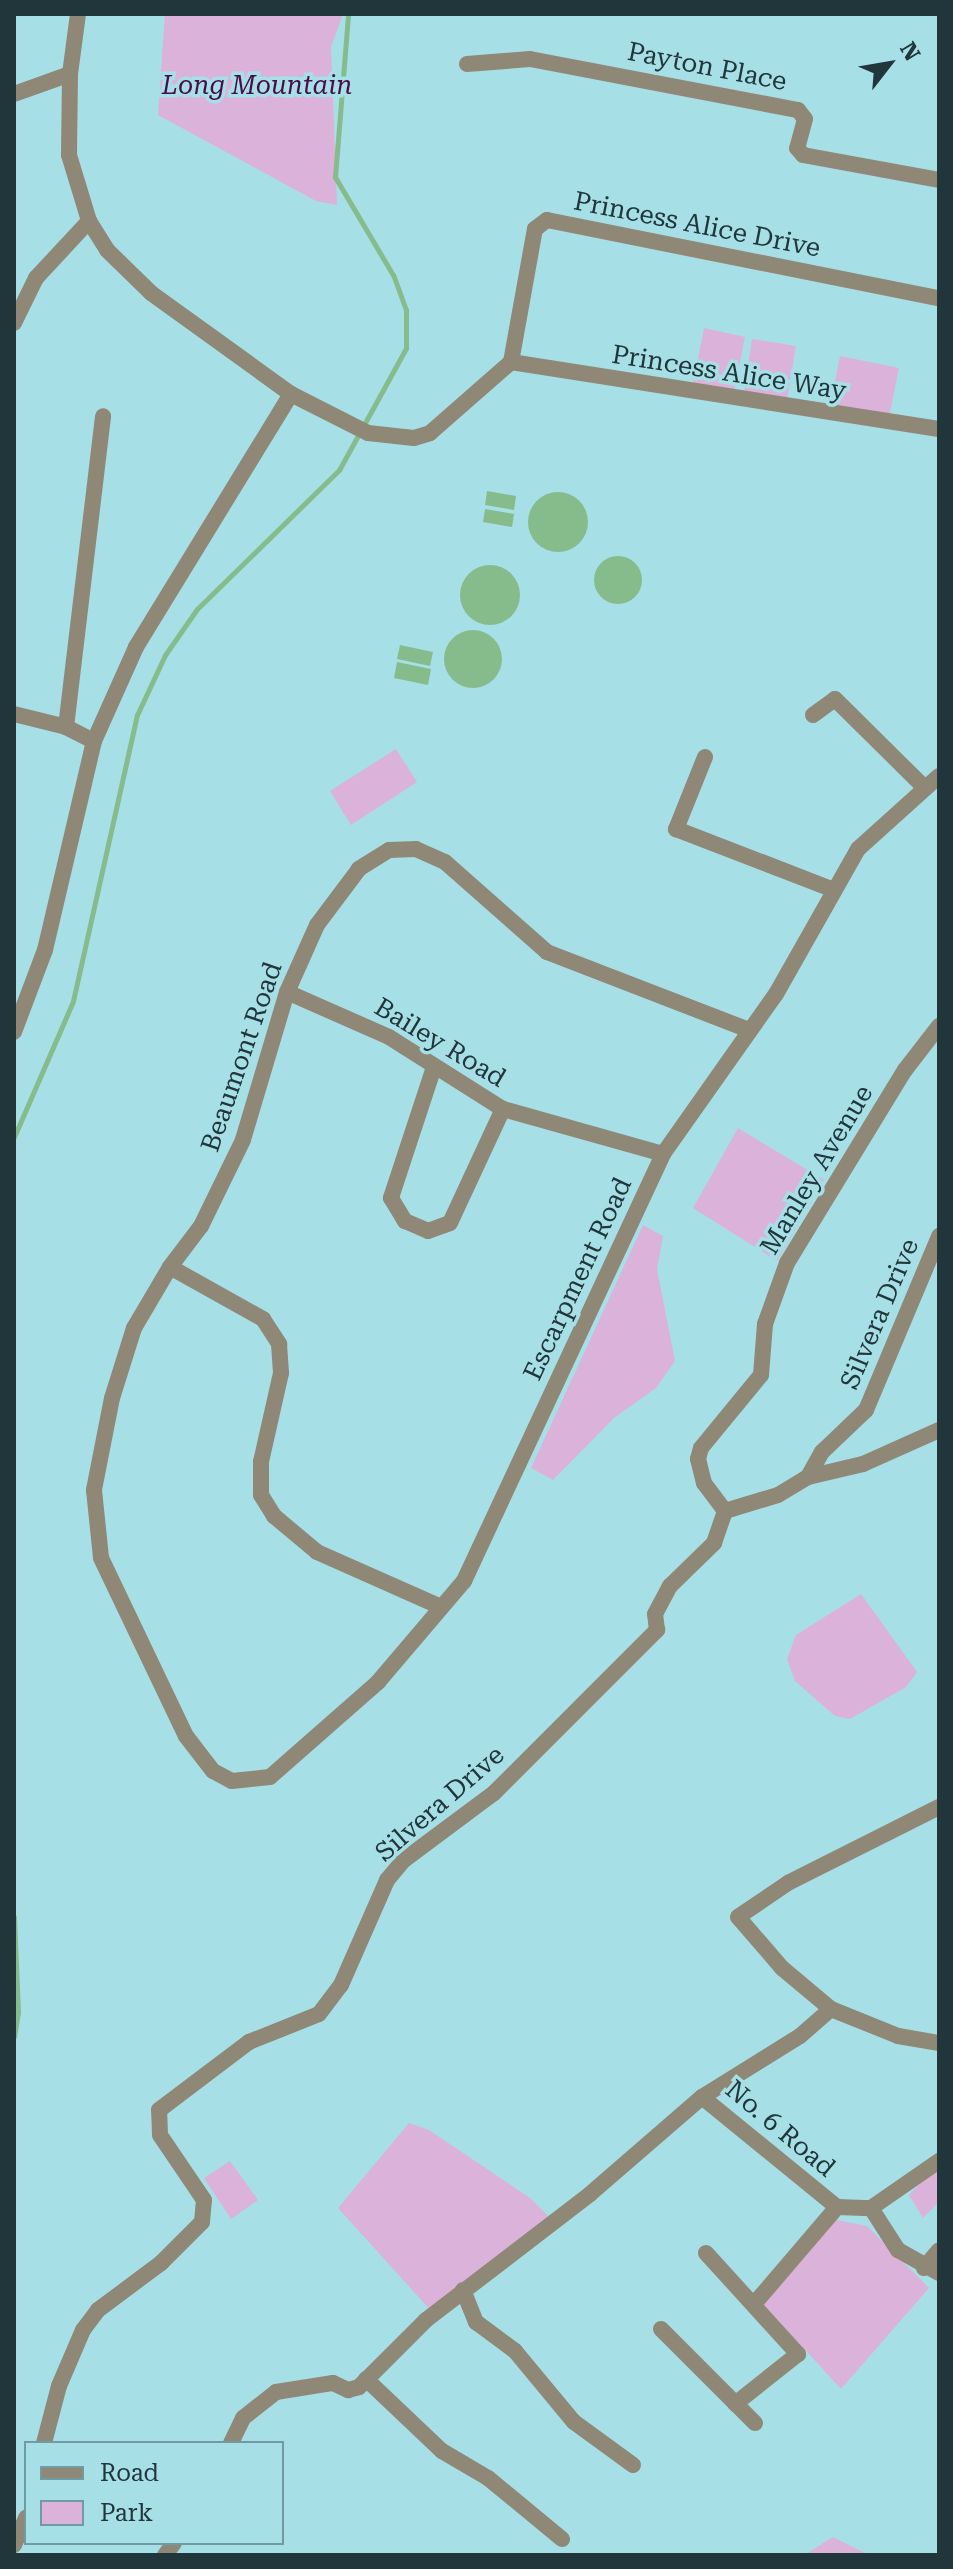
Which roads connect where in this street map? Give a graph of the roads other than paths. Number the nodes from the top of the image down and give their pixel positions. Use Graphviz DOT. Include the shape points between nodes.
graph roads {
  1 [pos="78,14"];
  2 [pos="467,64"];
  3 [pos="70,74"];
  4 [pos="14,94"];
  5 [pos="939,180"];
  6 [pos="89,221"];
  7 [pos="939,298"];
  8 [pos="14,323"];
  9 [pos="511,362"];
  10 [pos="291,394"];
  11 [pos="103,416"];
  12 [pos="939,429"];
  13 [pos="14,714"];
  14 [pos="813,715"];
  15 [pos="66,727"];
  16 [pos="94,741"];
  17 [pos="705,757"];
  18 [pos="939,776"];
  19 [pos="923,786"];
  20 [pos="834,890"];
  21 [pos="287,992"];
  22 [pos="939,1026"];
  23 [pos="749,1030"];
  24 [pos="14,1032"];
  25 [pos="434,1067"];
  26 [pos="503,1109"];
  27 [pos="663,1154"];
  28 [pos="939,1236"];
  29 [pos="170,1267"];
  30 [pos="939,1430"];
  31 [pos="808,1477"];
  32 [pos="725,1511"];
  33 [pos="441,1607"];
  34 [pos="248,1782"];
  35 [pos="939,1807"];
  36 [pos="831,2009"];
  37 [pos="939,2043"];
  38 [pos="702,2097"];
  39 [pos="939,2161"];
  40 [pos="837,2207"];
  41 [pos="871,2208"];
  42 [pos="939,2250"];
  43 [pos="706,2253"];
  44 [pos="932,2270"];
  45 [pos="463,2290"];
  46 [pos="755,2303"];
  47 [pos="661,2329"];
  48 [pos="366,2379"];
  49 [pos="735,2404"];
  50 [pos="755,2423"];
  51 [pos="45,2441"];
  52 [pos="232,2441"];
  53 [pos="633,2465"];
  54 [pos="24,2522"];
  55 [pos="562,2539"];
  56 [pos="14,2545"];
  1 -- 3 [label="street"];
  2 -- 5 [label="street, Payton Place" via="530,59 798,110 805,119 797,148 803,155"];
  3 -- 4 [label="street"];
  3 -- 6 [label="street" via="69,155"];
  6 -- 8 [label="street" via="36,278"];
  6 -- 10 [label="street" via="107,250 151,293"];
  7 -- 9 [label="street, Princess Alice Drive" via="547,220 535,229"];
  9 -- 10 [label="street" via="430,433 414,438 361,430"];
  9 -- 12 [label="street, Princess Alice Way"];
  10 -- 16 [label="street" via="136,647"];
  11 -- 15 [label="street"];
  13 -- 15 [label="street"];
  14 -- 19 [label="street" via="835,699"];
  15 -- 16 [label="street"];
  16 -- 24 [label="street" via="45,950"];
  17 -- 20 [label="street" via="676,829"];
  18 -- 19 [label="street, Escarpment Road"];
  19 -- 20 [label="street, Escarpment Road" via="858,849"];
  20 -- 23 [label="street, Escarpment Road" via="776,994"];
  21 -- 23 [label="street, Beaumont Road" via="317,925 359,869 389,850 416,849 445,862 547,952"];
  21 -- 25 [label="street, Bailey Road" via="354,1019"];
  21 -- 29 [label="street, Beaumont Road" via="243,1140 201,1226"];
  22 -- 32 [label="street, Manley Avenue" via="897,1082 787,1263 765,1324 761,1375 701,1448 704,1483"];
  23 -- 27 [label="street, Escarpment Road"];
  25 -- 26 [label="street, Bailey Road"];
  25 -- 26 [label="street" via="391,1198 405,1221 428,1231 450,1223 469,1193"];
  26 -- 27 [label="street, Bailey Road"];
  27 -- 33 [label="street, Escarpment Road" via="502,1507 464,1581"];
  28 -- 31 [label="street, Silvera Drive" via="866,1410 822,1452"];
  29 -- 33 [label="street" via="253,1312 279,1344 281,1373 261,1462 261,1495 274,1516 317,1552"];
  29 -- 34 [label="street, Beaumont Road" via="134,1328 112,1398 94,1490 101,1558 186,1736 213,1771"];
  30 -- 31 [label="street" via="852,1468"];
  31 -- 32 [label="street, Silvera Drive" via="756,1504"];
  32 -- 51 [label="street, Silvera Drive" via="714,1543 670,1586 655,1614 657,1630 494,1793 416,1850 387,1880 341,1985 319,2014 249,2042 159,2110 160,2135 204,2200 202,2222 161,2263 98,2310 83,2330 59,2386"];
  33 -- 34 [label="street, Escarpment Road" via="378,1682 294,1759 270,1777"];
  35 -- 36 [label="street" via="801,1877 738,1917 782,1968"];
  36 -- 37 [label="street" via="898,2036"];
  36 -- 38 [label="street" via="800,2036"];
  38 -- 40 [label="street, No. 6 Road"];
  38 -- 45 [label="street" via="590,2194"];
  39 -- 41 [label="street"];
  40 -- 41 [label="street, No. 6 Road"];
  40 -- 46 [label="street"];
  41 -- 44 [label="street" via="898,2250"];
  42 -- 44 [label="street"];
  43 -- 46 [label="street"];
  45 -- 48 [label="street"];
  45 -- 53 [label="street" via="476,2322 515,2351 574,2422"];
  46 -- 49 [label="street" via="798,2354"];
  47 -- 49 [label="street"];
  48 -- 52 [label="street" via="353,2389 333,2383 276,2392 243,2418"];
  48 -- 55 [label="street" via="442,2451 488,2478"];
  49 -- 50 [label="street"];
  54 -- 56 [label="street"];
}
